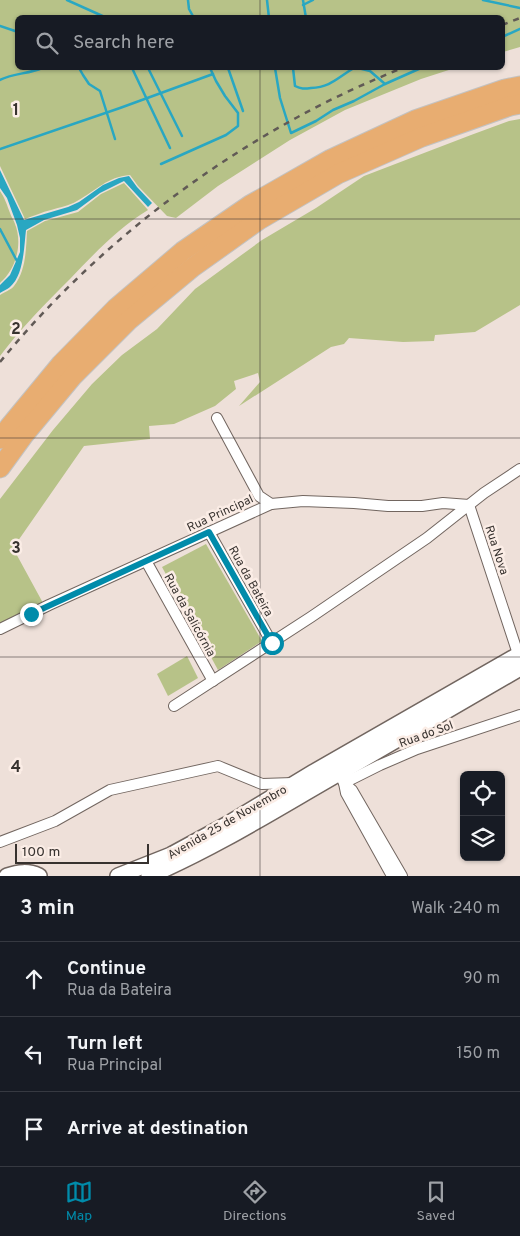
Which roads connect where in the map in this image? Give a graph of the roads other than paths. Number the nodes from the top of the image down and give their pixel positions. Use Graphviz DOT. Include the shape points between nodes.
graph roads {
  1 [pos="520,86"];
  2 [pos="520,104"];
  3 [pos="217,418"];
  4 [pos="0,439"];
  5 [pos="0,468"];
  6 [pos="520,469"];
  7 [pos="271,504"];
  8 [pos="469,505"];
  9 [pos="209,532"];
  10 [pos="146,561"];
  11 [pos="0,629"];
  12 [pos="272,643"];
  13 [pos="520,659"];
  14 [pos="212,681"];
  15 [pos="174,706"];
  16 [pos="520,715"];
  17 [pos="338,773"];
  18 [pos="296,782"];
  19 [pos="0,842"];
  20 [pos="7,876"];
  21 [pos="39,876"];
  22 [pos="118,876"];
  23 [pos="149,876"];
  24 [pos="392,876"];
  25 [pos="402,876"];
  1 -- 4 [label="highway" via="416,120 331,159 250,205 183,251 116,308 61,364"];
  2 -- 5 [label="highway" via="422,137 338,174 259,220 193,267 128,321 74,376"];
  3 -- 7 [label="street" via="259,496"];
  6 -- 8 [label="street"];
  7 -- 8 [label="street, Rua Principal" via="303,501 388,506"];
  7 -- 9 [label="street, Rua Principal"];
  8 -- 12 [label="street" via="428,538"];
  8 -- 13 [label="street, Rua Nova"];
  9 -- 10 [label="street, Rua Principal"];
  9 -- 12 [label="street, Rua da Bateira"];
  10 -- 11 [label="street, Rua Principal"];
  10 -- 14 [label="street, Rua da Salicórnia"];
  12 -- 14 [label="street"];
  13 -- 17 [label="street, Avenida 25 de Novembro"];
  14 -- 15 [label="street"];
  16 -- 17 [label="street, Rua do Sol" via="380,765"];
  17 -- 18 [label="street, Avenida 25 de Novembro"];
  17 -- 23 [label="street, Avenida 25 de Novembro" via="225,839"];
  17 -- 24 [label="street"];
  17 -- 25 [label="street" via="352,790"];
  18 -- 19 [label="street" via="262,784 218,766 110,790 55,821"];
  18 -- 22 [label="street, Avenida 25 de Novembro" via="171,855"];
  20 -- 21 [label="street" via="27,872"];
}
